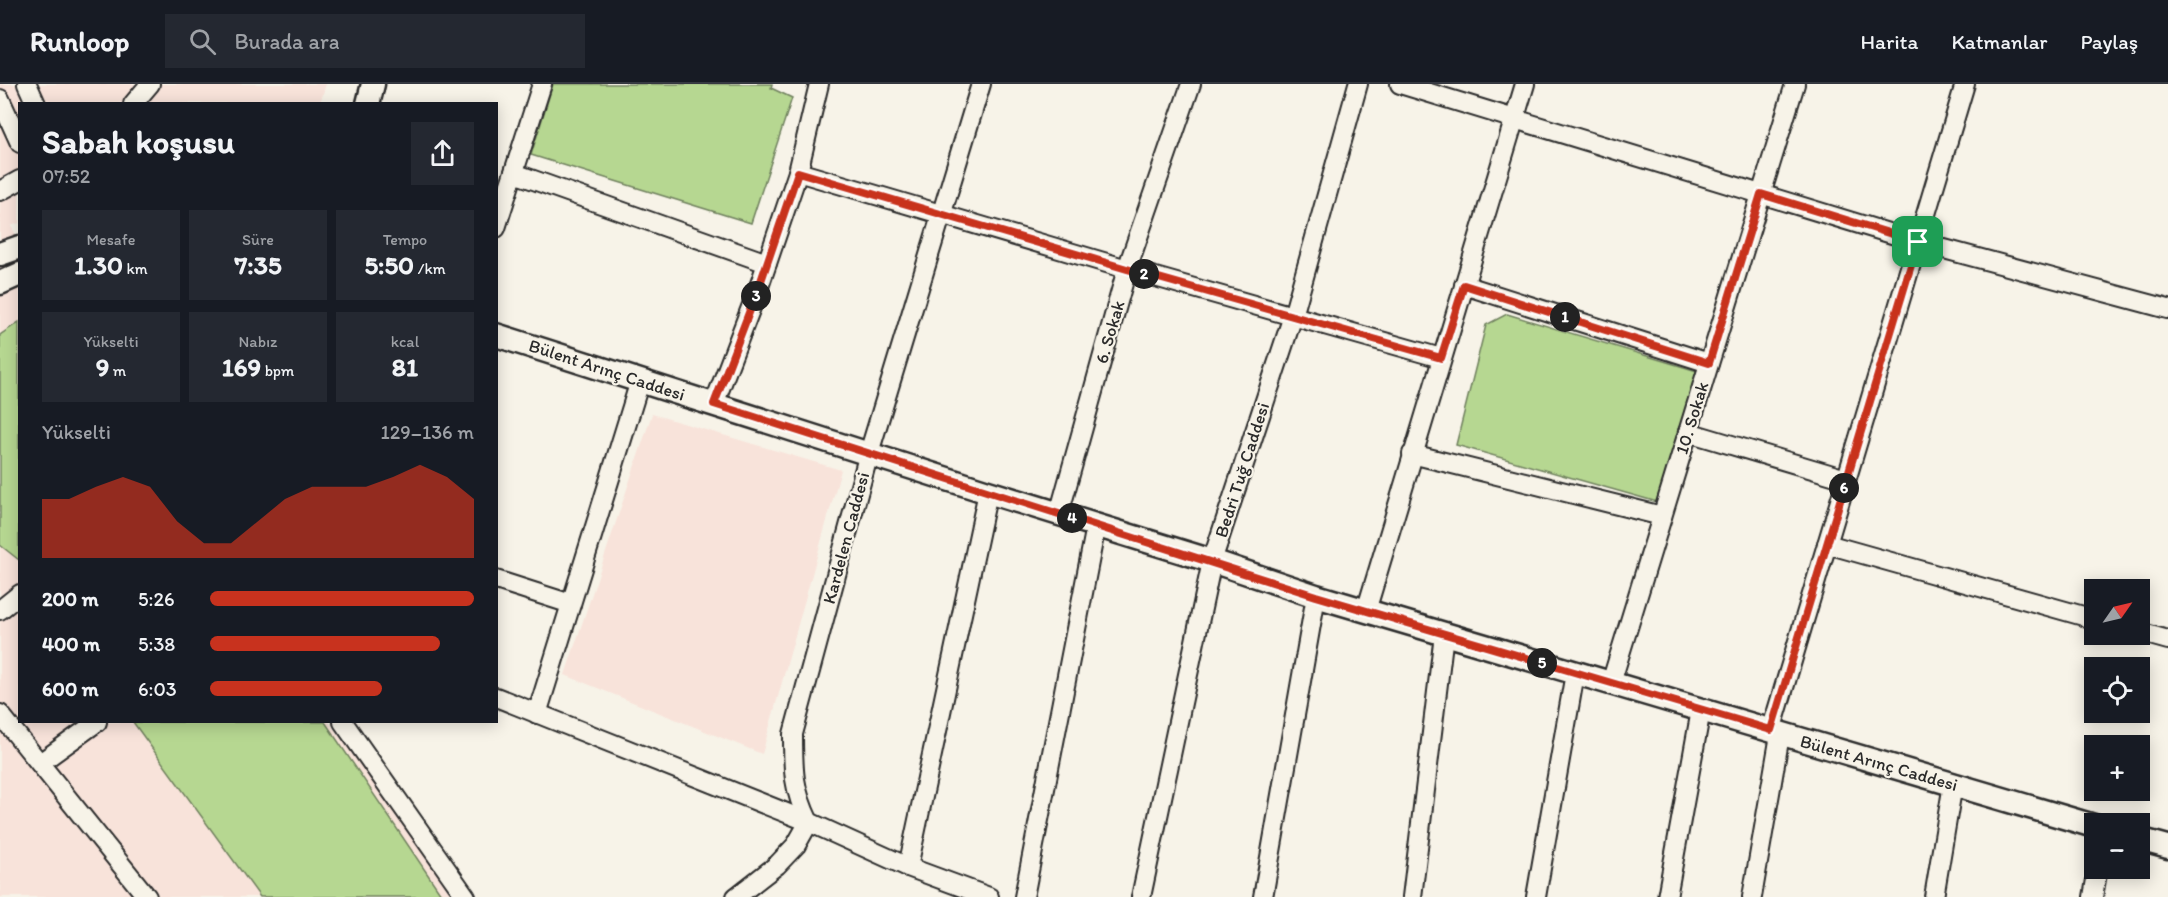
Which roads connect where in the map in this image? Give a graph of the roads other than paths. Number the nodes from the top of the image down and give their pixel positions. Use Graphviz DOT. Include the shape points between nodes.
graph roads {
  1 [pos="27,84"];
  2 [pos="150,84"];
  3 [pos="374,84"];
  4 [pos="542,84"];
  5 [pos="819,84"];
  6 [pos="981,84"];
  7 [pos="1191,84"];
  8 [pos="1358,84"];
  9 [pos="1400,84"];
  10 [pos="1525,84"];
  11 [pos="1795,84"];
  12 [pos="1965,84"];
  13 [pos="0,99"];
  14 [pos="35,102"];
  15 [pos="135,102"];
  16 [pos="369,102"];
  17 [pos="1515,119"];
  18 [pos="18,139"];
  19 [pos="798,172"];
  20 [pos="514,173"];
  21 [pos="18,181"];
  22 [pos="0,191"];
  23 [pos="1761,194"];
  24 [pos="941,215"];
  25 [pos="498,222"];
  26 [pos="1918,242"];
  27 [pos="18,248"];
  28 [pos="0,254"];
  29 [pos="767,262"];
  30 [pos="1127,269"];
  31 [pos="18,275"];
  32 [pos="0,282"];
  33 [pos="1464,285"];
  34 [pos="2168,309"];
  35 [pos="1293,316"];
  36 [pos="498,336"];
  37 [pos="1441,358"];
  38 [pos="1709,363"];
  39 [pos="640,381"];
  40 [pos="714,404"];
  41 [pos="1688,432"];
  42 [pos="869,453"];
  43 [pos="1413,454"];
  44 [pos="1846,480"];
  45 [pos="988,492"];
  46 [pos="1059,514"];
  47 [pos="1662,516"];
  48 [pos="1096,526"];
  49 [pos="1827,544"];
  50 [pos="1212,561"];
  51 [pos="498,581"];
  52 [pos="18,596"];
  53 [pos="1316,596"];
  54 [pos="571,604"];
  55 [pos="0,610"];
  56 [pos="1366,610"];
  57 [pos="2084,616"];
  58 [pos="1444,634"];
  59 [pos="2150,635"];
  60 [pos="2168,640"];
  61 [pos="1575,673"];
  62 [pos="1611,683"];
  63 [pos="498,698"];
  64 [pos="1701,710"];
  65 [pos="0,714"];
  66 [pos="537,714"];
  67 [pos="96,723"];
  68 [pos="344,723"];
  69 [pos="1776,733"];
  70 [pos="40,763"];
  71 [pos="1953,784"];
  72 [pos="809,822"];
  73 [pos="2084,823"];
  74 [pos="2150,842"];
  75 [pos="2168,847"];
  76 [pos="908,867"];
  77 [pos="2096,879"];
  78 [pos="147,897"];
  79 [pos="466,897"];
  80 [pos="736,897"];
  81 [pos="989,897"];
  82 [pos="1024,897"];
  83 [pos="1141,897"];
  84 [pos="1263,897"];
  85 [pos="1412,897"];
  86 [pos="1536,897"];
  87 [pos="1667,897"];
  88 [pos="1752,897"];
  89 [pos="1934,897"];
  90 [pos="2093,897"];
  1 -- 14 [label="street"];
  2 -- 15 [label="street"];
  3 -- 16 [label="street"];
  4 -- 20 [label="street"];
  5 -- 19 [label="street"];
  6 -- 24 [label="street, Kardelen Caddesi"];
  7 -- 30 [label="street, 6. Sokak"];
  8 -- 35 [label="street, Bedri Tuğ Caddesi"];
  9 -- 17 [label="street"];
  10 -- 17 [label="street"];
  11 -- 23 [label="street, 10. Sokak"];
  12 -- 26 [label="street"];
  13 -- 18 [label="street"];
  17 -- 23 [label="street"];
  17 -- 33 [label="street"];
  19 -- 24 [label="street"];
  19 -- 29 [label="street"];
  20 -- 25 [label="street"];
  20 -- 29 [label="street"];
  21 -- 22 [label="street"];
  23 -- 26 [label="street"];
  23 -- 38 [label="street, 10. Sokak"];
  24 -- 30 [label="street"];
  24 -- 42 [label="street, Kardelen Caddesi"];
  26 -- 34 [label="street"];
  26 -- 44 [label="street"];
  27 -- 28 [label="street"];
  29 -- 40 [label="street"];
  30 -- 35 [label="street"];
  30 -- 46 [label="street, 6. Sokak"];
  31 -- 32 [label="street"];
  33 -- 37 [label="street"];
  33 -- 38 [label="street"];
  35 -- 37 [label="street"];
  35 -- 50 [label="street, Bedri Tuğ Caddesi"];
  36 -- 39 [label="street, Bülent Arınç Caddesi"];
  37 -- 43 [label="street"];
  38 -- 41 [label="street, 10. Sokak"];
  39 -- 40 [label="street, Bülent Arınç Caddesi"];
  39 -- 54 [label="street"];
  40 -- 42 [label="street, Bülent Arınç Caddesi"];
  41 -- 44 [label="street"];
  41 -- 47 [label="street, 10. Sokak"];
  42 -- 45 [label="street, Bülent Arınç Caddesi"];
  42 -- 72 [label="street, Kardelen Caddesi" via="793,734 793,776"];
  43 -- 47 [label="street"];
  43 -- 56 [label="street"];
  44 -- 49 [label="street"];
  45 -- 46 [label="street, Bülent Arınç Caddesi"];
  45 -- 76 [label="street"];
  46 -- 48 [label="street, Bülent Arınç Caddesi"];
  47 -- 62 [label="street, 10. Sokak"];
  48 -- 50 [label="street, Bülent Arınç Caddesi"];
  48 -- 82 [label="street"];
  49 -- 57 [label="street"];
  49 -- 69 [label="street"];
  50 -- 53 [label="street, Bülent Arınç Caddesi"];
  50 -- 83 [label="street, Bedri Tuğ Caddesi"];
  51 -- 54 [label="street"];
  52 -- 55 [label="street"];
  53 -- 56 [label="street, Bülent Arınç Caddesi"];
  53 -- 84 [label="street"];
  54 -- 66 [label="street"];
  56 -- 58 [label="street, Bülent Arınç Caddesi"];
  58 -- 61 [label="street, Bülent Arınç Caddesi"];
  58 -- 85 [label="street"];
  59 -- 60 [label="street"];
  61 -- 62 [label="street, Bülent Arınç Caddesi"];
  61 -- 86 [label="street"];
  62 -- 64 [label="street, Bülent Arınç Caddesi"];
  63 -- 66 [label="street"];
  64 -- 69 [label="street, Bülent Arınç Caddesi"];
  64 -- 87 [label="street"];
  65 -- 70 [label="street"];
  66 -- 72 [label="street"];
  67 -- 70 [label="street"];
  68 -- 79 [label="street"];
  69 -- 71 [label="street, Bülent Arınç Caddesi"];
  69 -- 88 [label="street"];
  70 -- 78 [label="street"];
  71 -- 73 [label="street, Bülent Arınç Caddesi"];
  71 -- 89 [label="street"];
  72 -- 76 [label="street"];
  72 -- 80 [label="street" via="796,845"];
  74 -- 75 [label="street"];
  76 -- 81 [label="street"];
  77 -- 90 [label="street"];
}
